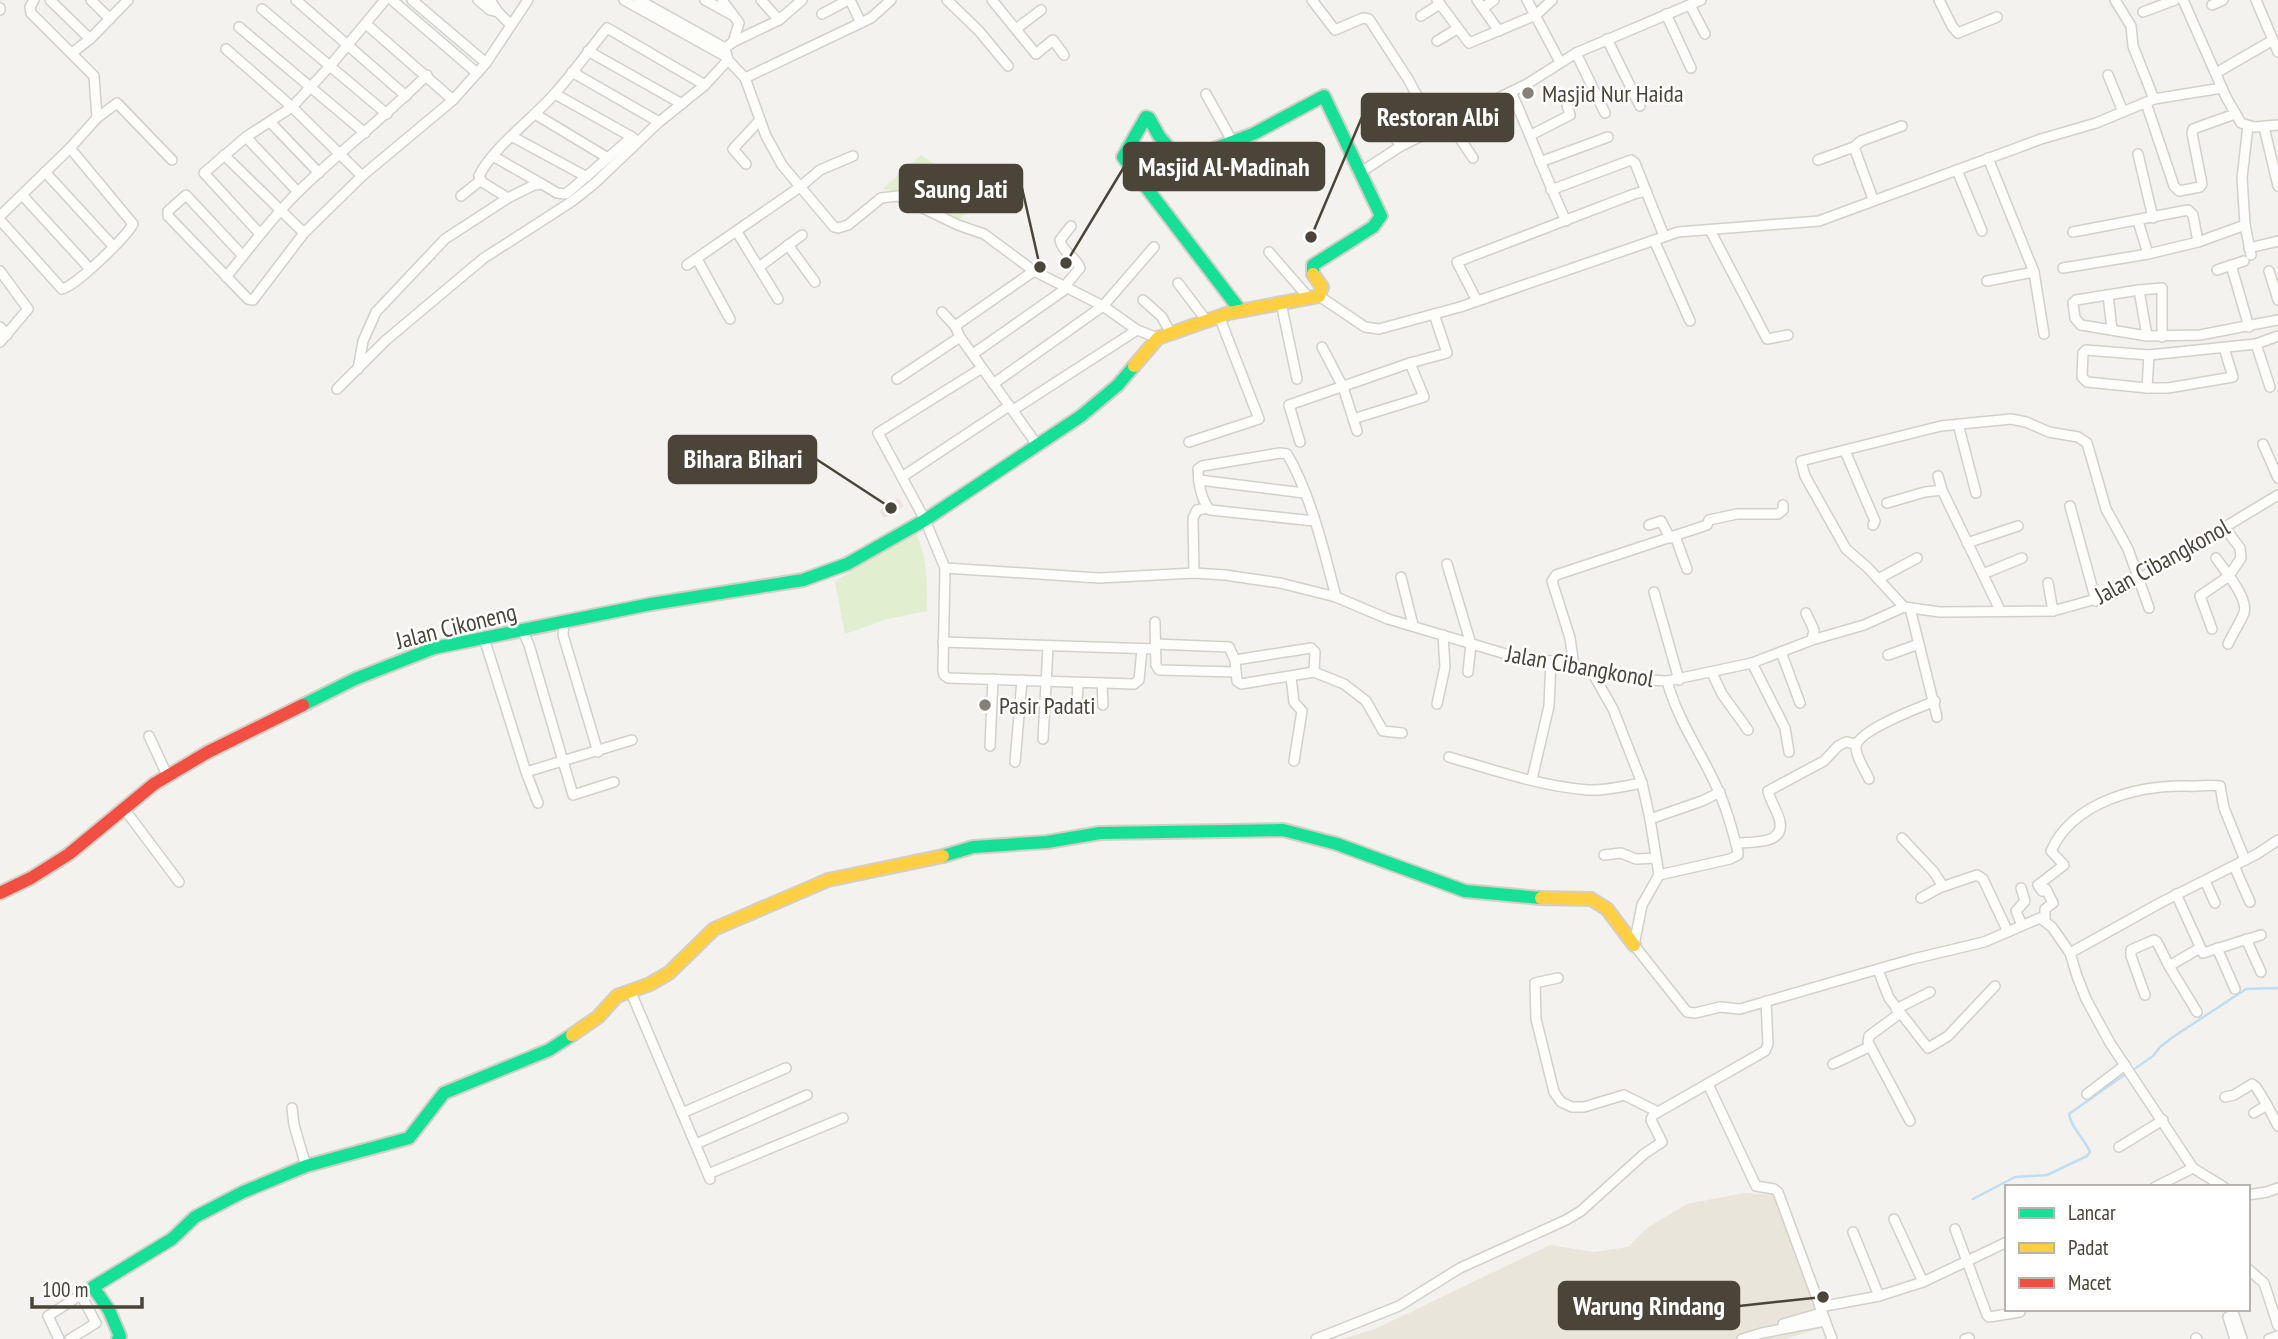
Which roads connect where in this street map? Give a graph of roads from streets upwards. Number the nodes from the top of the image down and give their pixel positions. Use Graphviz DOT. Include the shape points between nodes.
graph roads {
  1 [pos="34,0"];
  2 [pos="51,0"];
  3 [pos="91,0"];
  4 [pos="128,0"];
  5 [pos="296,0"];
  6 [pos="385,0"];
  7 [pos="392,0"];
  8 [pos="412,0"];
  9 [pos="478,0"];
  10 [pos="490,0"];
  11 [pos="528,0"];
  12 [pos="624,0"];
  13 [pos="639,0"];
  14 [pos="705,0"];
  15 [pos="722,0"];
  16 [pos="761,0"];
  17 [pos="849,0"];
  18 [pos="891,0"];
  19 [pos="947,0"];
  20 [pos="992,0"];
  21 [pos="1312,0"];
  22 [pos="1494,0"];
  23 [pos="1527,0"];
  24 [pos="1552,0"];
  25 [pos="1701,0"];
  26 [pos="2115,0"];
  27 [pos="2175,0"];
  28 [pos="2183,0"];
  29 [pos="2223,0"];
  30 [pos="2256,0"];
  31 [pos="799,1"];
  32 [pos="1942,1"];
  33 [pos="1438,2"];
  34 [pos="1480,4"];
  35 [pos="1690,5"];
  36 [pos="2212,5"];
  37 [pos="262,9"];
  38 [pos="1041,10"];
  39 [pos="498,12"];
  40 [pos="2143,12"];
  41 [pos="822,14"];
  42 [pos="1666,14"];
  43 [pos="1535,15"];
  44 [pos="1421,16"];
  45 [pos="736,17"];
  46 [pos="1997,18"];
  47 [pos="110,19"];
  48 [pos="779,20"];
  49 [pos="861,23"];
  50 [pos="366,24"];
  51 [pos="512,24"];
  52 [pos="239,27"];
  53 [pos="1016,29"];
  54 [pos="1457,29"];
  55 [pos="1499,31"];
  56 [pos="1705,34"];
  57 [pos="1607,39"];
  58 [pos="90,40"];
  59 [pos="2273,40"];
  60 [pos="1437,41"];
  61 [pos="348,46"];
  62 [pos="226,49"];
  63 [pos="588,51"];
  64 [pos="726,52"];
  65 [pos="2278,52"];
  66 [pos="72,53"];
  67 [pos="1576,53"];
  68 [pos="1064,55"];
  69 [pos="1560,62"];
  70 [pos="486,63"];
  71 [pos="330,66"];
  72 [pos="1009,66"];
  73 [pos="1691,68"];
  74 [pos="572,72"];
  75 [pos="477,73"];
  76 [pos="2216,73"];
  77 [pos="427,75"];
  78 [pos="2108,75"];
  79 [pos="745,78"];
  80 [pos="705,85"];
  81 [pos="312,86"];
  82 [pos="2222,88"];
  83 [pos="1511,92"];
  84 [pos="555,94"];
  85 [pos="1206,94"];
  86 [pos="406,96"];
  87 [pos="453,100"];
  88 [pos="2150,101"];
  89 [pos="682,104"];
  90 [pos="1567,105"];
  91 [pos="1640,106"];
  92 [pos="292,107"];
  93 [pos="2123,112"];
  94 [pos="1605,113"];
  95 [pos="387,114"];
  96 [pos="535,114"];
  97 [pos="1378,114"];
  98 [pos="2235,114"];
  99 [pos="97,118"];
  100 [pos="760,120"];
  101 [pos="270,122"];
  102 [pos="659,122"];
  103 [pos="1450,122"];
  104 [pos="2278,125"];
  105 [pos="1902,126"];
  106 [pos="2248,126"];
  107 [pos="2264,127"];
  108 [pos="1435,128"];
  109 [pos="365,133"];
  110 [pos="1531,135"];
  111 [pos="246,137"];
  112 [pos="513,137"];
  113 [pos="1608,137"];
  114 [pos="635,140"];
  115 [pos="1231,141"];
  116 [pos="1401,146"];
  117 [pos="1854,147"];
  118 [pos="70,148"];
  119 [pos="1170,151"];
  120 [pos="340,154"];
  121 [pos="2138,154"];
  122 [pos="224,155"];
  123 [pos="493,156"];
  124 [pos="853,156"];
  125 [pos="608,158"];
  126 [pos="1473,158"];
  127 [pos="1988,158"];
  128 [pos="172,160"];
  129 [pos="1818,160"];
  130 [pos="1540,162"];
  131 [pos="746,164"];
  132 [pos="2275,168"];
  133 [pos="1958,170"];
  134 [pos="45,172"];
  135 [pos="319,173"];
  136 [pos="1361,173"];
  137 [pos="362,176"];
  138 [pos="587,177"];
  139 [pos="1142,179"];
  140 [pos="481,180"];
  141 [pos="542,184"];
  142 [pos="2278,186"];
  143 [pos="800,187"];
  144 [pos="1551,190"];
  145 [pos="1646,191"];
  146 [pos="298,192"];
  147 [pos="23,196"];
  148 [pos="461,196"];
  149 [pos="508,198"];
  150 [pos="1873,199"];
  151 [pos="280,211"];
  152 [pos="0,218"];
  153 [pos="2153,218"];
  154 [pos="1566,221"];
  155 [pos="2138,221"];
  156 [pos="2245,225"];
  157 [pos="1071,226"];
  158 [pos="1710,229"];
  159 [pos="1982,231"];
  160 [pos="737,232"];
  161 [pos="2073,232"];
  162 [pos="304,233"];
  163 [pos="260,234"];
  164 [pos="802,235"];
  165 [pos="1664,236"];
  166 [pos="1654,240"];
  167 [pos="2278,241"];
  168 [pos="2198,242"];
  169 [pos="788,245"];
  170 [pos="113,246"];
  171 [pos="1154,247"];
  172 [pos="1269,252"];
  173 [pos="2148,254"];
  174 [pos="2248,255"];
  175 [pos="243,256"];
  176 [pos="697,259"];
  177 [pos="687,265"];
  178 [pos="2231,265"];
  179 [pos="759,267"];
  180 [pos="2063,268"];
  181 [pos="90,269"];
  182 [pos="2217,270"];
  183 [pos="0,271"];
  184 [pos="1034,271"];
  185 [pos="2269,271"];
  186 [pos="2034,272"];
  187 [pos="226,277"];
  188 [pos="1987,281"];
  189 [pos="815,282"];
  190 [pos="1178,283"];
  191 [pos="1065,287"];
  192 [pos="2139,290"];
  193 [pos="2108,295"];
  194 [pos="1314,297"];
  195 [pos="778,299"];
  196 [pos="1143,300"];
  197 [pos="2278,300"];
  198 [pos="1477,301"];
  199 [pos="1281,303"];
  200 [pos="1103,306"];
  201 [pos="1240,310"];
  202 [pos="942,312"];
  203 [pos="1434,314"];
  204 [pos="1213,318"];
  205 [pos="730,319"];
  206 [pos="2278,320"];
  207 [pos="1690,321"];
  208 [pos="955,326"];
  209 [pos="0,327"];
  210 [pos="2249,327"];
  211 [pos="1137,330"];
  212 [pos="2112,330"];
  213 [pos="2044,334"];
  214 [pos="1788,335"];
  215 [pos="2147,335"];
  216 [pos="1165,336"];
  217 [pos="2278,336"];
  218 [pos="960,337"];
  219 [pos="2162,337"];
  220 [pos="4,339"];
  221 [pos="2256,344"];
  222 [pos="1322,347"];
  223 [pos="2224,348"];
  224 [pos="973,354"];
  225 [pos="2149,355"];
  226 [pos="1410,363"];
  227 [pos="982,368"];
  228 [pos="358,369"];
  229 [pos="897,379"];
  230 [pos="1297,379"];
  231 [pos="993,384"];
  232 [pos="1343,387"];
  233 [pos="2270,387"];
  234 [pos="2147,388"];
  235 [pos="337,389"];
  236 [pos="1011,408"];
  237 [pos="1353,419"];
  238 [pos="1958,425"];
  239 [pos="1357,431"];
  240 [pos="1189,442"];
  241 [pos="1300,442"];
  242 [pos="1035,443"];
  243 [pos="2263,444"];
  244 [pos="1845,451"];
  245 [pos="1938,475"];
  246 [pos="902,477"];
  247 [pos="2278,478"];
  248 [pos="1199,480"];
  249 [pos="1942,490"];
  250 [pos="1304,493"];
  251 [pos="1976,493"];
  252 [pos="2278,495"];
  253 [pos="1887,503"];
  254 [pos="1783,505"];
  255 [pos="2070,506"];
  256 [pos="1208,508"];
  257 [pos="925,520"];
  258 [pos="1314,522"];
  259 [pos="1649,525"];
  260 [pos="1873,525"];
  261 [pos="2018,526"];
  262 [pos="2225,528"];
  263 [pos="1672,537"];
  264 [pos="1967,543"];
  265 [pos="1917,558"];
  266 [pos="2022,558"];
  267 [pos="2216,558"];
  268 [pos="1447,564"];
  269 [pos="945,568"];
  270 [pos="1687,569"];
  271 [pos="1194,573"];
  272 [pos="1983,574"];
  273 [pos="2229,576"];
  274 [pos="1401,577"];
  275 [pos="2138,578"];
  276 [pos="1878,579"];
  277 [pos="2048,583"];
  278 [pos="1654,592"];
  279 [pos="1336,597"];
  280 [pos="2096,601"];
  281 [pos="1907,608"];
  282 [pos="2149,608"];
  283 [pos="2000,610"];
  284 [pos="2053,611"];
  285 [pos="1806,613"];
  286 [pos="1155,622"];
  287 [pos="564,623"];
  288 [pos="1413,625"];
  289 [pos="2212,629"];
  290 [pos="523,632"];
  291 [pos="1443,635"];
  292 [pos="484,638"];
  293 [pos="1812,640"];
  294 [pos="943,642"];
  295 [pos="2228,643"];
  296 [pos="1471,644"];
  297 [pos="1919,644"];
  298 [pos="1048,647"];
  299 [pos="1155,647"];
  300 [pos="1142,649"];
  301 [pos="1781,652"];
  302 [pos="1888,655"];
  303 [pos="1235,660"];
  304 [pos="1550,661"];
  305 [pos="1752,663"];
  306 [pos="1574,666"];
  307 [pos="1236,672"];
  308 [pos="1314,672"];
  309 [pos="1468,672"];
  310 [pos="1592,672"];
  311 [pos="1712,673"];
  312 [pos="1291,677"];
  313 [pos="993,679"];
  314 [pos="1021,680"];
  315 [pos="1679,680"];
  316 [pos="1047,681"];
  317 [pos="1667,681"];
  318 [pos="1077,683"];
  319 [pos="1102,683"];
  320 [pos="1935,701"];
  321 [pos="1800,703"];
  322 [pos="1103,705"];
  323 [pos="1437,705"];
  324 [pos="1077,707"];
  325 [pos="1937,717"];
  326 [pos="1748,730"];
  327 [pos="1402,733"];
  328 [pos="149,736"];
  329 [pos="1043,739"];
  330 [pos="632,740"];
  331 [pos="1856,744"];
  332 [pos="990,746"];
  333 [pos="598,752"];
  334 [pos="1789,752"];
  335 [pos="1449,757"];
  336 [pos="563,761"];
  337 [pos="1294,761"];
  338 [pos="1015,762"];
  339 [pos="526,772"];
  340 [pos="168,777"];
  341 [pos="1532,779"];
  342 [pos="1869,779"];
  343 [pos="614,782"];
  344 [pos="1642,783"];
  345 [pos="1720,792"];
  346 [pos="538,803"];
  347 [pos="125,810"];
  348 [pos="1650,818"];
  349 [pos="1902,838"];
  350 [pos="2278,840"];
  351 [pos="1736,843"];
  352 [pos="1604,855"];
  353 [pos="1656,858"];
  354 [pos="2245,860"];
  355 [pos="2234,866"];
  356 [pos="1659,875"];
  357 [pos="2205,881"];
  358 [pos="179,882"];
  359 [pos="1943,886"];
  360 [pos="2021,888"];
  361 [pos="0,893"];
  362 [pos="2176,894"];
  363 [pos="1921,898"];
  364 [pos="2250,902"];
  365 [pos="2214,903"];
  366 [pos="2045,920"];
  367 [pos="2022,925"];
  368 [pos="2008,932"];
  369 [pos="2261,935"];
  370 [pos="2246,939"];
  371 [pos="1634,945"];
  372 [pos="2200,948"];
  373 [pos="2217,948"];
  374 [pos="2070,953"];
  375 [pos="2169,966"];
  376 [pos="1878,970"];
  377 [pos="2261,972"];
  378 [pos="1558,978"];
  379 [pos="1995,986"];
  380 [pos="2235,989"];
  381 [pos="631,990"];
  382 [pos="1930,992"];
  383 [pos="2145,995"];
  384 [pos="1766,1001"];
  385 [pos="1898,1012"];
  386 [pos="2197,1012"];
  387 [pos="1869,1047"];
  388 [pos="1833,1064"];
  389 [pos="2125,1066"];
  390 [pos="786,1068"];
  391 [pos="1708,1084"];
  392 [pos="2087,1094"];
  393 [pos="807,1095"];
  394 [pos="2225,1097"];
  395 [pos="2267,1105"];
  396 [pos="292,1108"];
  397 [pos="1658,1112"];
  398 [pos="682,1113"];
  399 [pos="2254,1113"];
  400 [pos="843,1118"];
  401 [pos="2162,1120"];
  402 [pos="1910,1121"];
  403 [pos="2278,1126"];
  404 [pos="696,1144"];
  405 [pos="2119,1147"];
  406 [pos="306,1166"];
  407 [pos="2193,1168"];
  408 [pos="2159,1185"];
  409 [pos="2221,1185"];
  410 [pos="2278,1188"];
  411 [pos="2250,1195"];
  412 [pos="1894,1219"];
  413 [pos="1955,1229"];
  414 [pos="1853,1232"];
  415 [pos="2005,1243"];
  416 [pos="1968,1262"];
  417 [pos="2250,1271"];
  418 [pos="1923,1282"];
  419 [pos="93,1287"];
  420 [pos="81,1295"];
  421 [pos="1879,1296"];
  422 [pos="2020,1312"];
  423 [pos="2233,1312"];
  424 [pos="1822,1314"];
  425 [pos="2278,1326"];
  426 [pos="2278,1336"];
  427 [pos="59,1339"];
  428 [pos="70,1339"];
  429 [pos="118,1339"];
  430 [pos="1316,1339"];
  431 [pos="1742,1339"];
  432 [pos="1832,1339"];
  433 [pos="2235,1339"];
  434 [pos="2242,1339"];
  435 [pos="2269,1339"];
  1 -- 66 [label="street" via="31,13"];
  2 -- 58 [label="street"];
  3 -- 47 [label="street"];
  4 -- 47 [label="street"];
  5 -- 61 [label="street"];
  6 -- 50 [label="street"];
  7 -- 75 [label="street"];
  8 -- 70 [label="street"];
  9 -- 39 [label="street"];
  10 -- 39 [label="street"];
  11 -- 51 [label="street"];
  12 -- 64 [label="street"];
  13 -- 64 [label="street"];
  14 -- 45 [label="street"];
  15 -- 45 [label="street"];
  16 -- 48 [label="street"];
  17 -- 41 [label="street"];
  17 -- 49 [label="street"];
  18 -- 49 [label="street"];
  19 -- 72 [label="street"];
  20 -- 53 [label="street"];
  21 -- 108 [label="street" via="1335,30 1369,19"];
  22 -- 34 [label="street"];
  23 -- 43 [label="street"];
  24 -- 43 [label="street"];
  25 -- 35 [label="street"];
  26 -- 88 [label="street" via="2131,26"];
  27 -- 40 [label="street"];
  28 -- 76 [label="street"];
  29 -- 36 [label="street"];
  30 -- 59 [label="street"];
  31 -- 48 [label="street"];
  32 -- 46 [label="street" via="1958,33"];
  33 -- 44 [label="street"];
  33 -- 54 [label="street"];
  34 -- 55 [label="street"];
  35 -- 42 [label="street"];
  35 -- 56 [label="street"];
  37 -- 71 [label="street"];
  38 -- 53 [label="street"];
  39 -- 51 [label="street"];
  42 -- 57 [label="street"];
  42 -- 73 [label="street"];
  43 -- 55 [label="street"];
  43 -- 69 [label="street"];
  45 -- 64 [label="street" via="739,23"];
  47 -- 58 [label="street"];
  48 -- 64 [label="street"];
  49 -- 79 [label="street"];
  50 -- 61 [label="street"];
  50 -- 77 [label="street"];
  51 -- 70 [label="street"];
  52 -- 81 [label="street"];
  53 -- 68 [label="street" via="1036,54 1053,40"];
  54 -- 55 [label="street" via="1469,43"];
  54 -- 60 [label="street"];
  57 -- 67 [label="street"];
  57 -- 91 [label="street"];
  58 -- 66 [label="street"];
  59 -- 65 [label="street"];
  59 -- 76 [label="street"];
  61 -- 71 [label="street"];
  61 -- 86 [label="street"];
  62 -- 92 [label="street"];
  63 -- 74 [label="street"];
  63 -- 80 [label="street" via="607,28"];
  63 -- 89 [label="street"];
  64 -- 79 [label="street"];
  64 -- 80 [label="street"];
  66 -- 99 [label="street" via="94,76"];
  67 -- 69 [label="street"];
  67 -- 94 [label="street"];
  69 -- 83 [label="street"];
  70 -- 75 [label="street"];
  71 -- 81 [label="street"];
  71 -- 95 [label="street"];
  74 -- 84 [label="street"];
  74 -- 102 [label="street"];
  75 -- 87 [label="street"];
  76 -- 82 [label="street"];
  77 -- 86 [label="street"];
  77 -- 87 [label="street"];
  78 -- 93 [label="street"];
  79 -- 100 [label="street"];
  80 -- 89 [label="street"];
  81 -- 92 [label="street"];
  81 -- 109 [label="street"];
  82 -- 88 [label="street"];
  82 -- 98 [label="street"];
  83 -- 103 [label="street"];
  83 -- 110 [label="street"];
  84 -- 96 [label="street"];
  84 -- 114 [label="street"];
  85 -- 115 [label="street"];
  86 -- 95 [label="street"];
  87 -- 137 [label="street"];
  88 -- 93 [label="street"];
  88 -- 98 [label="street" via="2174,187 2179,191 2202,184 2193,129"];
  89 -- 102 [label="street"];
  90 -- 110 [label="street" via="1570,115"];
  92 -- 101 [label="street"];
  92 -- 120 [label="street"];
  93 -- 127 [label="street"];
  95 -- 109 [label="street"];
  96 -- 112 [label="street"];
  96 -- 125 [label="street"];
  97 -- 116 [label="street"];
  98 -- 106 [label="street"];
  99 -- 118 [label="street"];
  99 -- 128 [label="street" via="117,103"];
  100 -- 131 [label="street" via="733,149"];
  100 -- 143 [label="street" via="778,158"];
  101 -- 111 [label="street"];
  101 -- 135 [label="street"];
  102 -- 114 [label="street"];
  103 -- 108 [label="street"];
  103 -- 126 [label="street"];
  104 -- 107 [label="street"];
  105 -- 117 [label="street"];
  106 -- 107 [label="street"];
  106 -- 156 [label="street" via="2242,178"];
  107 -- 132 [label="street"];
  108 -- 116 [label="street"];
  109 -- 120 [label="street"];
  110 -- 130 [label="street"];
  111 -- 122 [label="street"];
  111 -- 146 [label="street"];
  112 -- 123 [label="street"];
  112 -- 138 [label="street"];
  113 -- 130 [label="street"];
  114 -- 125 [label="street"];
  114 -- 228 [label="street" via="584,192 492,253"];
  115 -- 119 [label="street" via="1185,167"];
  115 -- 136 [label="street" via="1324,96"];
  116 -- 136 [label="street"];
  117 -- 129 [label="street"];
  117 -- 150 [label="street"];
  118 -- 134 [label="street"];
  118 -- 170 [label="street" via="132,221 132,227"];
  119 -- 139 [label="street"];
  119 -- 139 [label="street" via="1146,117 1123,157"];
  120 -- 135 [label="street"];
  120 -- 137 [label="street"];
  121 -- 153 [label="street"];
  122 -- 151 [label="street"];
  122 -- 163 [label="street" via="204,174"];
  123 -- 140 [label="street" via="480,173"];
  123 -- 141 [label="street"];
  124 -- 143 [label="street" via="820,170"];
  125 -- 138 [label="street"];
  127 -- 133 [label="street"];
  127 -- 186 [label="street"];
  130 -- 144 [label="street"];
  132 -- 142 [label="street"];
  133 -- 150 [label="street"];
  133 -- 159 [label="street"];
  134 -- 147 [label="street"];
  134 -- 170 [label="street"];
  135 -- 146 [label="street"];
  136 -- 194 [label="street" via="1381,218 1313,265 1312,273 1322,287"];
  137 -- 162 [label="street"];
  138 -- 141 [label="street" via="566,194"];
  139 -- 201 [label="street"];
  140 -- 148 [label="street"];
  140 -- 149 [label="street"];
  141 -- 149 [label="street"];
  143 -- 160 [label="street"];
  143 -- 184 [label="street" via="834,227 848,225 881,198 898,196 984,234"];
  144 -- 145 [label="street" via="1631,160"];
  144 -- 154 [label="street"];
  145 -- 154 [label="street"];
  145 -- 165 [label="street"];
  146 -- 151 [label="street"];
  147 -- 152 [label="street"];
  147 -- 181 [label="street"];
  149 -- 228 [label="street" via="445,239 383,303 363,341"];
  150 -- 158 [label="street" via="1811,223"];
  151 -- 162 [label="street"];
  151 -- 163 [label="street"];
  152 -- 181 [label="street" via="62,289"];
  153 -- 155 [label="street"];
  153 -- 168 [label="street" via="2190,211"];
  154 -- 198 [label="street" via="1457,262"];
  155 -- 161 [label="street"];
  155 -- 173 [label="street"];
  156 -- 168 [label="street"];
  156 -- 174 [label="street"];
  157 -- 191 [label="street" via="1061,245 1080,268"];
  158 -- 165 [label="street"];
  158 -- 214 [label="street" via="1767,339"];
  160 -- 176 [label="street"];
  160 -- 179 [label="street"];
  162 -- 187 [label="street" via="253,300"];
  163 -- 175 [label="street"];
  164 -- 169 [label="street"];
  165 -- 166 [label="street"];
  166 -- 198 [label="street"];
  166 -- 207 [label="street"];
  167 -- 174 [label="street"];
  168 -- 173 [label="street"];
  169 -- 179 [label="street"];
  169 -- 189 [label="street"];
  170 -- 181 [label="street"];
  171 -- 200 [label="street"];
  172 -- 194 [label="street"];
  173 -- 180 [label="street"];
  174 -- 178 [label="street"];
  175 -- 187 [label="street"];
  175 -- 187 [label="street" via="186,195 168,211"];
  176 -- 177 [label="street"];
  176 -- 205 [label="street"];
  178 -- 182 [label="street"];
  178 -- 210 [label="street"];
  179 -- 195 [label="street"];
  183 -- 220 [label="street" via="28,309"];
  184 -- 191 [label="street"];
  184 -- 208 [label="street"];
  185 -- 197 [label="street"];
  186 -- 188 [label="street"];
  186 -- 213 [label="street"];
  190 -- 204 [label="street"];
  191 -- 200 [label="street"];
  191 -- 224 [label="street"];
  192 -- 193 [label="street"];
  192 -- 215 [label="street"];
  192 -- 219 [label="street" via="2162,288"];
  193 -- 212 [label="street"];
  193 -- 212 [label="street" via="2076,300 2073,305 2078,324"];
  194 -- 199 [label="street"];
  194 -- 203 [label="street" via="1373,329"];
  196 -- 216 [label="street" via="1159,314"];
  198 -- 203 [label="street"];
  199 -- 201 [label="street"];
  199 -- 230 [label="street"];
  200 -- 211 [label="street"];
  200 -- 231 [label="street"];
  201 -- 204 [label="street"];
  202 -- 208 [label="street"];
  203 -- 226 [label="street" via="1447,353"];
  204 -- 216 [label="street"];
  204 -- 240 [label="street" via="1259,419"];
  206 -- 210 [label="street"];
  208 -- 218 [label="street"];
  209 -- 220 [label="street"];
  210 -- 219 [label="street"];
  211 -- 216 [label="street"];
  211 -- 236 [label="street"];
  212 -- 215 [label="street"];
  215 -- 219 [label="street"];
  216 -- 242 [label="street, Jalan Cikoneng" via="1102,400"];
  217 -- 221 [label="street"];
  218 -- 224 [label="street"];
  218 -- 229 [label="street"];
  221 -- 223 [label="street"];
  221 -- 233 [label="street"];
  222 -- 232 [label="street"];
  223 -- 225 [label="street"];
  223 -- 234 [label="street" via="2233,377"];
  224 -- 227 [label="street"];
  225 -- 234 [label="street"];
  225 -- 234 [label="street" via="2086,350 2082,357 2082,377 2087,382"];
  226 -- 232 [label="street"];
  226 -- 237 [label="street" via="1424,397"];
  227 -- 231 [label="street"];
  227 -- 246 [label="street" via="878,433"];
  228 -- 235 [label="street"];
  231 -- 236 [label="street"];
  232 -- 237 [label="street"];
  232 -- 241 [label="street" via="1289,405"];
  236 -- 242 [label="street"];
  236 -- 246 [label="street"];
  237 -- 239 [label="street"];
  238 -- 244 [label="street"];
  238 -- 251 [label="street"];
  238 -- 275 [label="street" via="2019,420 2087,443 2105,509"];
  242 -- 257 [label="street, Jalan Cikoneng"];
  243 -- 247 [label="street"];
  244 -- 260 [label="street"];
  244 -- 276 [label="street" via="1803,459 1803,470 1846,549"];
  245 -- 249 [label="street"];
  246 -- 257 [label="street"];
  248 -- 250 [label="street"];
  248 -- 250 [label="street" via="1201,466 1283,453"];
  248 -- 256 [label="street"];
  249 -- 253 [label="street"];
  249 -- 264 [label="street"];
  250 -- 258 [label="street"];
  252 -- 262 [label="street, Jalan Cibangkonol"];
  254 -- 263 [label="street" via="1778,514 1730,515"];
  255 -- 280 [label="street"];
  256 -- 258 [label="street"];
  256 -- 271 [label="street" via="1197,510 1193,518"];
  257 -- 269 [label="street"];
  257 -- 287 [label="street, Jalan Cikoneng" via="847,564 803,579"];
  258 -- 279 [label="street"];
  259 -- 263 [label="street" via="1661,521"];
  261 -- 264 [label="street"];
  262 -- 273 [label="street" via="2242,553"];
  262 -- 275 [label="street, Jalan Cibangkonol"];
  263 -- 270 [label="street"];
  263 -- 306 [label="street" via="1553,578"];
  264 -- 272 [label="street"];
  265 -- 276 [label="street"];
  266 -- 272 [label="street"];
  267 -- 273 [label="street"];
  268 -- 296 [label="street"];
  269 -- 271 [label="street, Jalan Cibangkonol" via="1099,578"];
  269 -- 294 [label="street"];
  271 -- 279 [label="street, Jalan Cibangkonol" via="1280,583"];
  272 -- 283 [label="street"];
  273 -- 289 [label="street" via="2200,596"];
  273 -- 295 [label="street" via="2245,606"];
  274 -- 288 [label="street"];
  275 -- 280 [label="street, Jalan Cibangkonol"];
  275 -- 282 [label="street"];
  276 -- 281 [label="street"];
  277 -- 284 [label="street"];
  278 -- 315 [label="street"];
  279 -- 288 [label="street, Jalan Cibangkonol"];
  280 -- 284 [label="street, Jalan Cibangkonol"];
  281 -- 283 [label="street, Jalan Cibangkonol"];
  281 -- 293 [label="street, Jalan Cibangkonol"];
  281 -- 297 [label="street"];
  283 -- 284 [label="street, Jalan Cibangkonol"];
  285 -- 293 [label="street" via="1814,630"];
  286 -- 299 [label="street"];
  287 -- 290 [label="street, Jalan Cikoneng"];
  287 -- 333 [label="street" via="563,635"];
  288 -- 291 [label="street, Jalan Cibangkonol"];
  290 -- 292 [label="street, Jalan Cikoneng"];
  290 -- 336 [label="street"];
  291 -- 296 [label="street, Jalan Cibangkonol"];
  291 -- 323 [label="street" via="1445,667"];
  292 -- 339 [label="street"];
  292 -- 340 [label="street, Jalan Cikoneng" via="434,648 355,678"];
  293 -- 301 [label="street, Jalan Cibangkonol"];
  294 -- 298 [label="street"];
  294 -- 313 [label="street" via="944,675 948,678"];
  296 -- 304 [label="street, Jalan Cibangkonol"];
  296 -- 309 [label="street"];
  297 -- 302 [label="street"];
  297 -- 320 [label="street"];
  298 -- 300 [label="street"];
  298 -- 316 [label="street"];
  299 -- 300 [label="street"];
  299 -- 303 [label="street" via="1223,645 1231,649"];
  299 -- 307 [label="street" via="1156,665 1161,670"];
  300 -- 319 [label="street" via="1138,682"];
  301 -- 305 [label="street, Jalan Cibangkonol"];
  301 -- 321 [label="street"];
  303 -- 307 [label="street"];
  303 -- 308 [label="street" via="1311,648"];
  304 -- 306 [label="street, Jalan Cibangkonol"];
  304 -- 341 [label="street" via="1549,706"];
  305 -- 311 [label="street, Jalan Cibangkonol"];
  305 -- 334 [label="street" via="1785,728"];
  306 -- 310 [label="street, Jalan Cibangkonol"];
  307 -- 312 [label="street" via="1237,681 1244,685"];
  308 -- 312 [label="street"];
  308 -- 327 [label="street" via="1344,684 1366,701 1383,731"];
  310 -- 317 [label="street, Jalan Cibangkonol"];
  310 -- 344 [label="street" via="1614,709"];
  311 -- 315 [label="street, Jalan Cibangkonol"];
  311 -- 326 [label="street"];
  312 -- 337 [label="street" via="1294,702 1302,711"];
  313 -- 314 [label="street"];
  313 -- 332 [label="street"];
  314 -- 316 [label="street"];
  314 -- 338 [label="street"];
  315 -- 317 [label="street, Jalan Cibangkonol"];
  316 -- 318 [label="street"];
  316 -- 329 [label="street"];
  317 -- 345 [label="street" via="1684,729"];
  318 -- 319 [label="street"];
  318 -- 324 [label="street"];
  319 -- 322 [label="street"];
  320 -- 325 [label="street"];
  320 -- 331 [label="street" via="1875,728"];
  328 -- 340 [label="street"];
  330 -- 333 [label="street"];
  331 -- 342 [label="street"];
  331 -- 351 [label="street" via="1838,746 1824,761 1768,791 1780,823 1773,839"];
  333 -- 336 [label="street"];
  335 -- 341 [label="street"];
  336 -- 339 [label="street"];
  336 -- 343 [label="street" via="573,795"];
  339 -- 346 [label="street"];
  340 -- 347 [label="street, Jalan Cikoneng"];
  341 -- 344 [label="street" via="1587,790"];
  344 -- 348 [label="street"];
  345 -- 348 [label="street"];
  345 -- 351 [label="street"];
  347 -- 358 [label="street"];
  347 -- 361 [label="street, Jalan Cikoneng" via="69,854"];
  348 -- 353 [label="street"];
  349 -- 359 [label="street"];
  350 -- 354 [label="street"];
  351 -- 356 [label="street" via="1735,857"];
  352 -- 353 [label="street"];
  353 -- 356 [label="street"];
  354 -- 355 [label="street"];
  354 -- 366 [label="street" via="2220,786 2172,785 2101,802 2057,837 2051,851 2064,865 2038,885 2042,891 2046,889 2053,903 2045,909"];
  355 -- 357 [label="street"];
  355 -- 364 [label="street"];
  356 -- 371 [label="street" via="1642,905"];
  357 -- 362 [label="street"];
  357 -- 365 [label="street"];
  359 -- 363 [label="street"];
  359 -- 368 [label="street" via="1980,877"];
  360 -- 367 [label="street" via="2025,901 2017,912"];
  362 -- 372 [label="street"];
  362 -- 374 [label="street"];
  366 -- 367 [label="street"];
  366 -- 374 [label="street"];
  367 -- 368 [label="street"];
  368 -- 376 [label="street"];
  369 -- 370 [label="street"];
  370 -- 373 [label="street"];
  370 -- 377 [label="street"];
  371 -- 381 [label="street" via="1607,909 1591,899 1465,891 1385,860 1283,830 1100,833 973,847 818,883 714,929 669,973"];
  371 -- 384 [label="street" via="1687,1012 1740,1009"];
  372 -- 373 [label="street" via="2204,954"];
  372 -- 375 [label="street"];
  373 -- 380 [label="street"];
  374 -- 389 [label="street" via="2086,999"];
  375 -- 383 [label="street" via="2154,940 2131,950"];
  375 -- 386 [label="street"];
  376 -- 384 [label="street"];
  376 -- 385 [label="street"];
  378 -- 397 [label="street" via="1536,983 1536,1019 1553,1092 1572,1107 1624,1095"];
  379 -- 385 [label="street" via="1932,1047 1924,1046"];
  381 -- 398 [label="street"];
  381 -- 406 [label="street" via="549,1050 444,1093 409,1138"];
  382 -- 385 [label="street"];
  384 -- 391 [label="street" via="1765,1051"];
  385 -- 387 [label="street" via="1869,1035"];
  387 -- 388 [label="street"];
  387 -- 402 [label="street"];
  389 -- 392 [label="street"];
  389 -- 401 [label="street"];
  390 -- 398 [label="street"];
  391 -- 397 [label="street"];
  391 -- 424 [label="street" via="1756,1186 1778,1192"];
  393 -- 404 [label="street"];
  394 -- 395 [label="street" via="2252,1084"];
  395 -- 399 [label="street"];
  395 -- 403 [label="street"];
  396 -- 406 [label="street"];
  397 -- 430 [label="street" via="1651,1118 1662,1142 1581,1211 1460,1268 1399,1306"];
  398 -- 404 [label="street"];
  400 -- 404 [label="street" via="709,1177"];
  401 -- 405 [label="street"];
  401 -- 407 [label="street"];
  406 -- 419 [label="street" via="195,1217 173,1239"];
  407 -- 408 [label="street"];
  407 -- 409 [label="street"];
  410 -- 411 [label="street"];
  412 -- 418 [label="street"];
  413 -- 416 [label="street"];
  414 -- 421 [label="street"];
  415 -- 416 [label="street"];
  416 -- 418 [label="street"];
  416 -- 422 [label="street" via="1987,1315"];
  417 -- 425 [label="street" via="2264,1283"];
  418 -- 421 [label="street"];
  419 -- 420 [label="street"];
  419 -- 429 [label="street" via="118,1329"];
  420 -- 427 [label="street" via="48,1316"];
  420 -- 428 [label="street" via="96,1323"];
  421 -- 424 [label="street"];
  423 -- 433 [label="street" via="2228,1317"];
  423 -- 434 [label="street"];
  424 -- 431 [label="street"];
  424 -- 432 [label="street"];
  426 -- 435 [label="street"];
}
